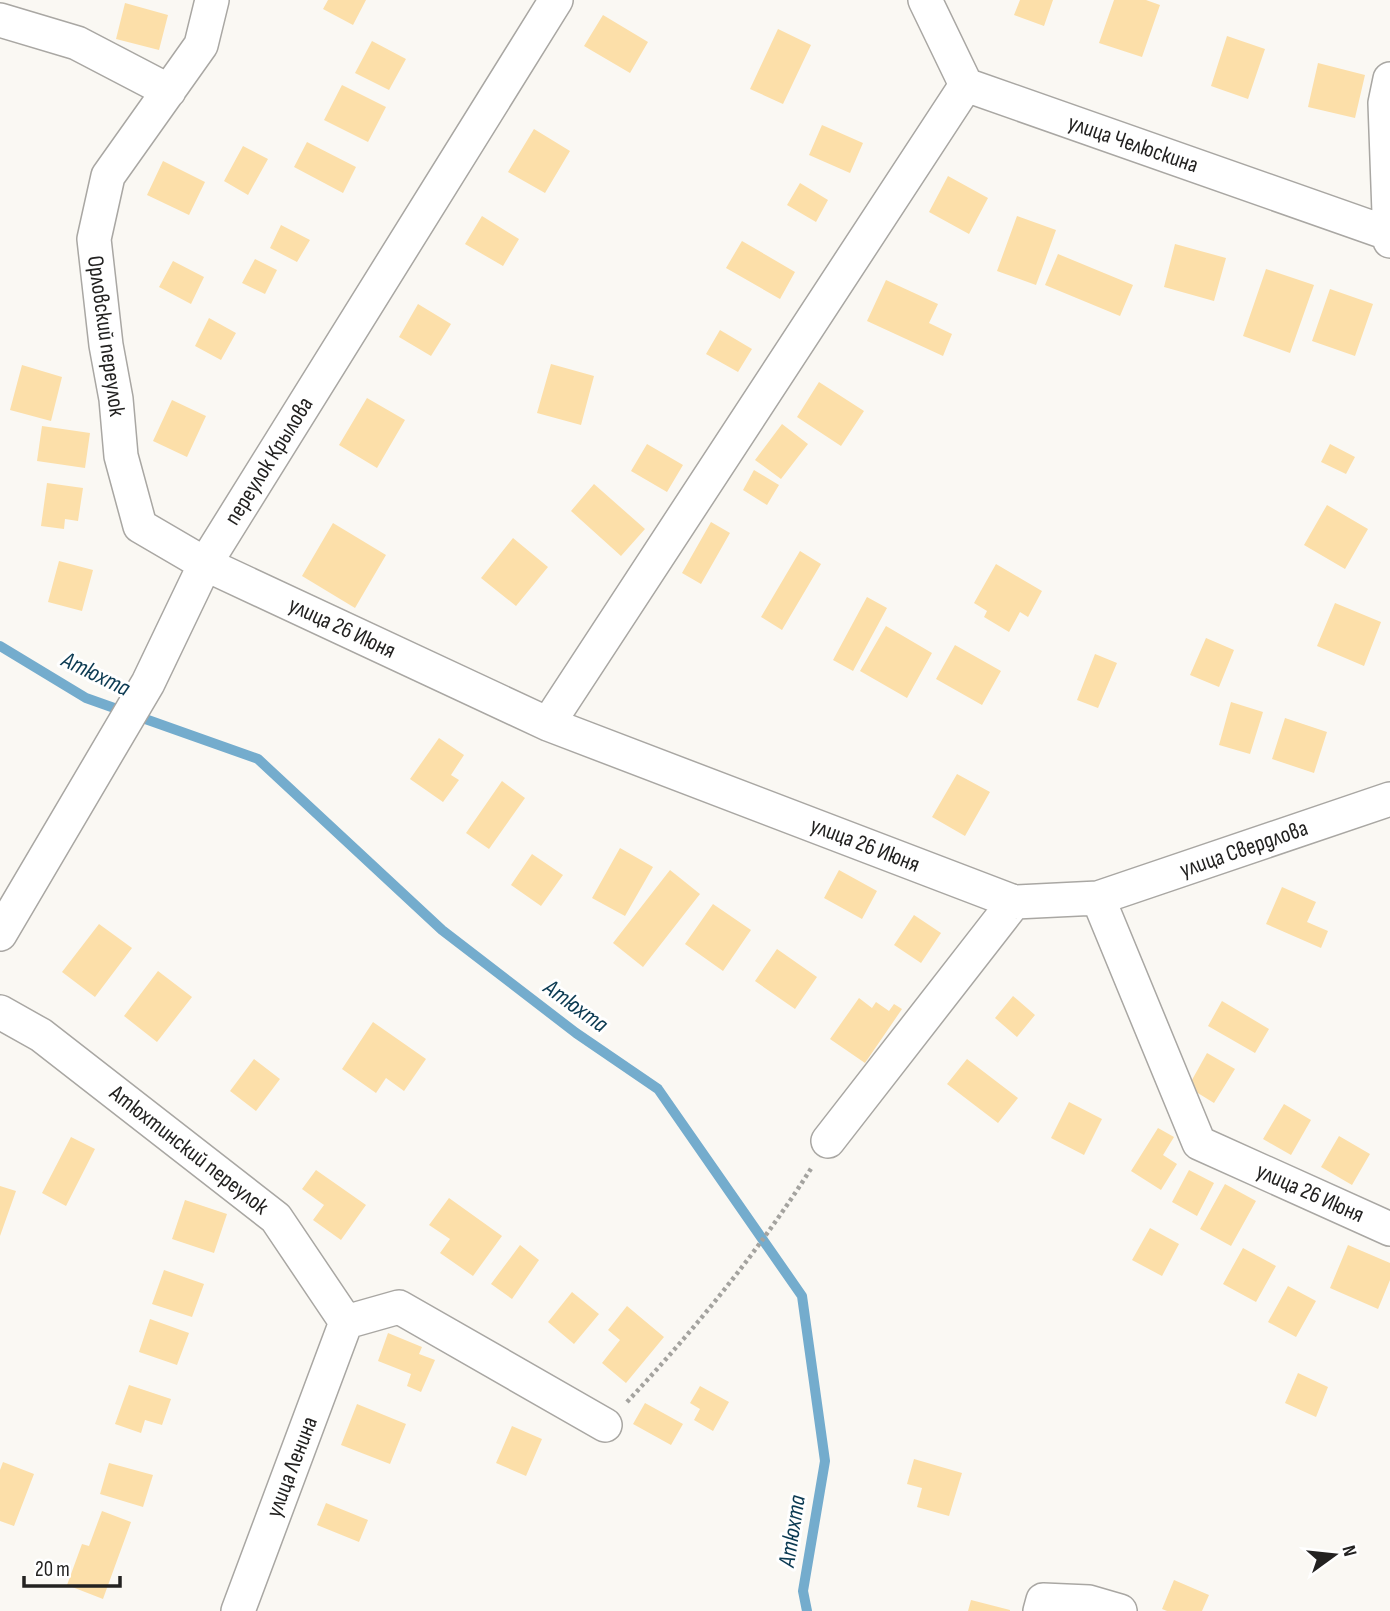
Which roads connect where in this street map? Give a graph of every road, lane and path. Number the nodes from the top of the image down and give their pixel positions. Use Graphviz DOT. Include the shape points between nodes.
graph roads {
  1 [pos="212,0"];
  2 [pos="556,0"];
  3 [pos="925,0"];
  4 [pos="0,20"];
  5 [pos="1390,79"];
  6 [pos="966,86"];
  7 [pos="169,91"];
  8 [pos="1390,237"];
  9 [pos="205,564"];
  10 [pos="548,724"];
  11 [pos="1390,799"];
  12 [pos="1098,898"];
  13 [pos="1014,902"];
  14 [pos="0,934"];
  15 [pos="0,1012"];
  16 [pos="828,1141"];
  17 [pos="1390,1229"];
  18 [pos="346,1322"];
  19 [pos="605,1425"];
  20 [pos="237,1611"];
  21 [pos="1040,1611"];
  22 [pos="1120,1611"];
  1 -- 7 [label="street, Орловский переулок" via="201,45"];
  2 -- 9 [label="street, переулок Крылова"];
  3 -- 6 [label="street"];
  4 -- 7 [label="street" via="77,43"];
  5 -- 8 [label="street" via="1385,103"];
  6 -- 8 [label="street, улица Челюскина"];
  6 -- 10 [label="street"];
  7 -- 9 [label="street, Орловский переулок" via="108,176 94,239 121,456 140,526"];
  9 -- 10 [label="street, улица 26 Июня"];
  9 -- 14 [label="street, переулок Крылова" via="148,683"];
  10 -- 13 [label="street, улица 26 Июня"];
  11 -- 12 [label="street, улица Свердлова"];
  12 -- 13 [label="street, улица 26 Июня"];
  12 -- 17 [label="street, улица 26 Июня" via="1199,1143"];
  13 -- 16 [label="street"];
  15 -- 18 [label="street, Атюхтинский переулок" via="41,1035 276,1218"];
  16 -- 19 [label="path" via="748,1261"];
  18 -- 19 [label="street" via="399,1307"];
  18 -- 20 [label="street, улица Ленина"];
  21 -- 22 [label="street" via="1043,1600 1089,1602"];
}
